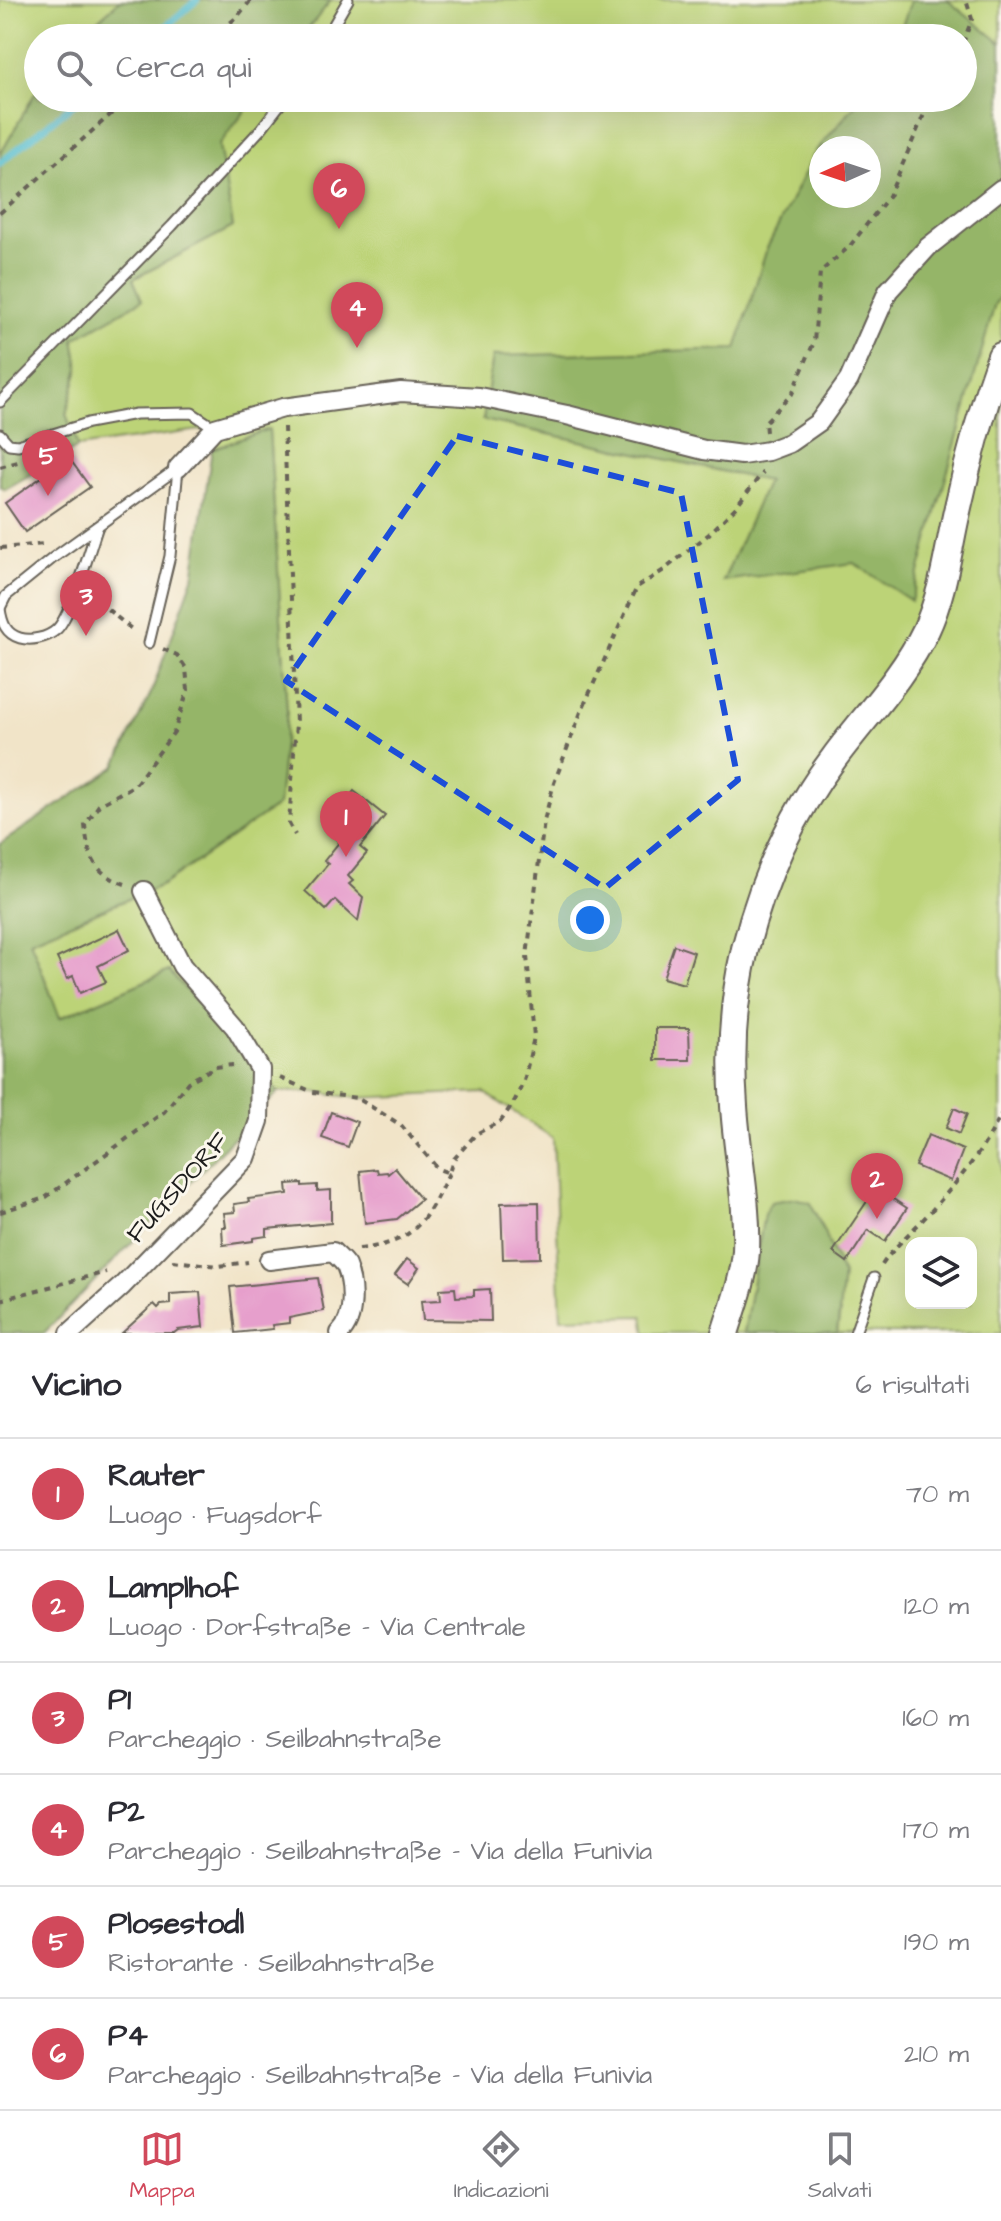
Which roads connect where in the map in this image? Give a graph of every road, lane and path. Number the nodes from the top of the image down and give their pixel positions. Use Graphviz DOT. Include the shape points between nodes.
graph roads {
  1 [pos="251,0"];
  2 [pos="348,0"];
  3 [pos="966,0"];
  4 [pos="229,24"];
  5 [pos="334,24"];
  6 [pos="970,24"];
  7 [pos="113,112"];
  8 [pos="274,112"];
  9 [pos="925,112"];
  10 [pos="1001,189"];
  11 [pos="0,213"];
  12 [pos="1001,356"];
  13 [pos="0,402"];
  14 [pos="283,408"];
  15 [pos="215,428"];
  16 [pos="0,434"];
  17 [pos="768,451"];
  18 [pos="178,468"];
  19 [pos="98,526"];
  20 [pos="0,548"];
  21 [pos="65,550"];
  22 [pos="77,584"];
  23 [pos="0,609"];
  24 [pos="149,643"];
  25 [pos="295,835"];
  26 [pos="144,891"];
  27 [pos="260,1069"];
  28 [pos="1001,1114"];
  29 [pos="449,1173"];
  30 [pos="0,1212"];
  31 [pos="333,1252"];
  32 [pos="269,1260"];
  33 [pos="874,1278"];
  34 [pos="70,1333"];
  35 [pos="340,1333"];
  36 [pos="725,1333"];
  37 [pos="855,1333"];
  1 -- 4 [label="path"];
  2 -- 5 [label="lane"];
  3 -- 6 [label="path"];
  7 -- 11 [label="path"];
  8 -- 13 [label="lane" via="172,226"];
  9 -- 17 [label="path" via="889,196 849,247 820,272 814,342 792,394 765,422"];
  10 -- 17 [label="street" via="928,247 888,291 849,380 819,422"];
  12 -- 36 [label="street" via="971,446 940,594 928,626 914,653 801,807 761,896 745,950 732,1058 746,1252"];
  14 -- 15 [label="street"];
  14 -- 17 [label="street" via="401,392 479,397 704,450 742,455"];
  14 -- 25 [label="path" via="296,723 289,824"];
  15 -- 16 [label="lane" via="192,413 136,414 18,445"];
  15 -- 18 [label="street"];
  17 -- 29 [label="path" via="764,471 737,506 698,543 637,587 581,712 544,821 527,956 534,1037 524,1081 501,1121 476,1134 453,1160"];
  18 -- 19 [label="lane"];
  18 -- 24 [label="lane" via="170,556"];
  19 -- 21 [label="lane"];
  19 -- 22 [label="lane"];
  20 -- 21 [label="path" via="48,544"];
  21 -- 23 [label="lane" via="6,596"];
  22 -- 23 [label="lane" via="57,630 45,636 31,639 8,632"];
  22 -- 24 [label="path"];
  24 -- 26 [label="path" via="177,655 186,668 188,690 174,732 135,785 99,805 85,825 88,853 107,878"];
  26 -- 27 [label="street" via="182,966 235,1027"];
  27 -- 29 [label="path" via="313,1092 357,1098 401,1125 438,1169"];
  27 -- 30 [label="path" via="215,1067 188,1082 164,1112 45,1198"];
  27 -- 34 [label="street, FUGSDORF" via="259,1121 246,1158"];
  28 -- 33 [label="path" via="962,1174 892,1249"];
  29 -- 31 [label="path" via="429,1215 412,1232 390,1243"];
  31 -- 32 [label="street"];
  31 -- 35 [label="street" via="345,1265 352,1295 348,1326"];
  33 -- 37 [label="lane"];
}
